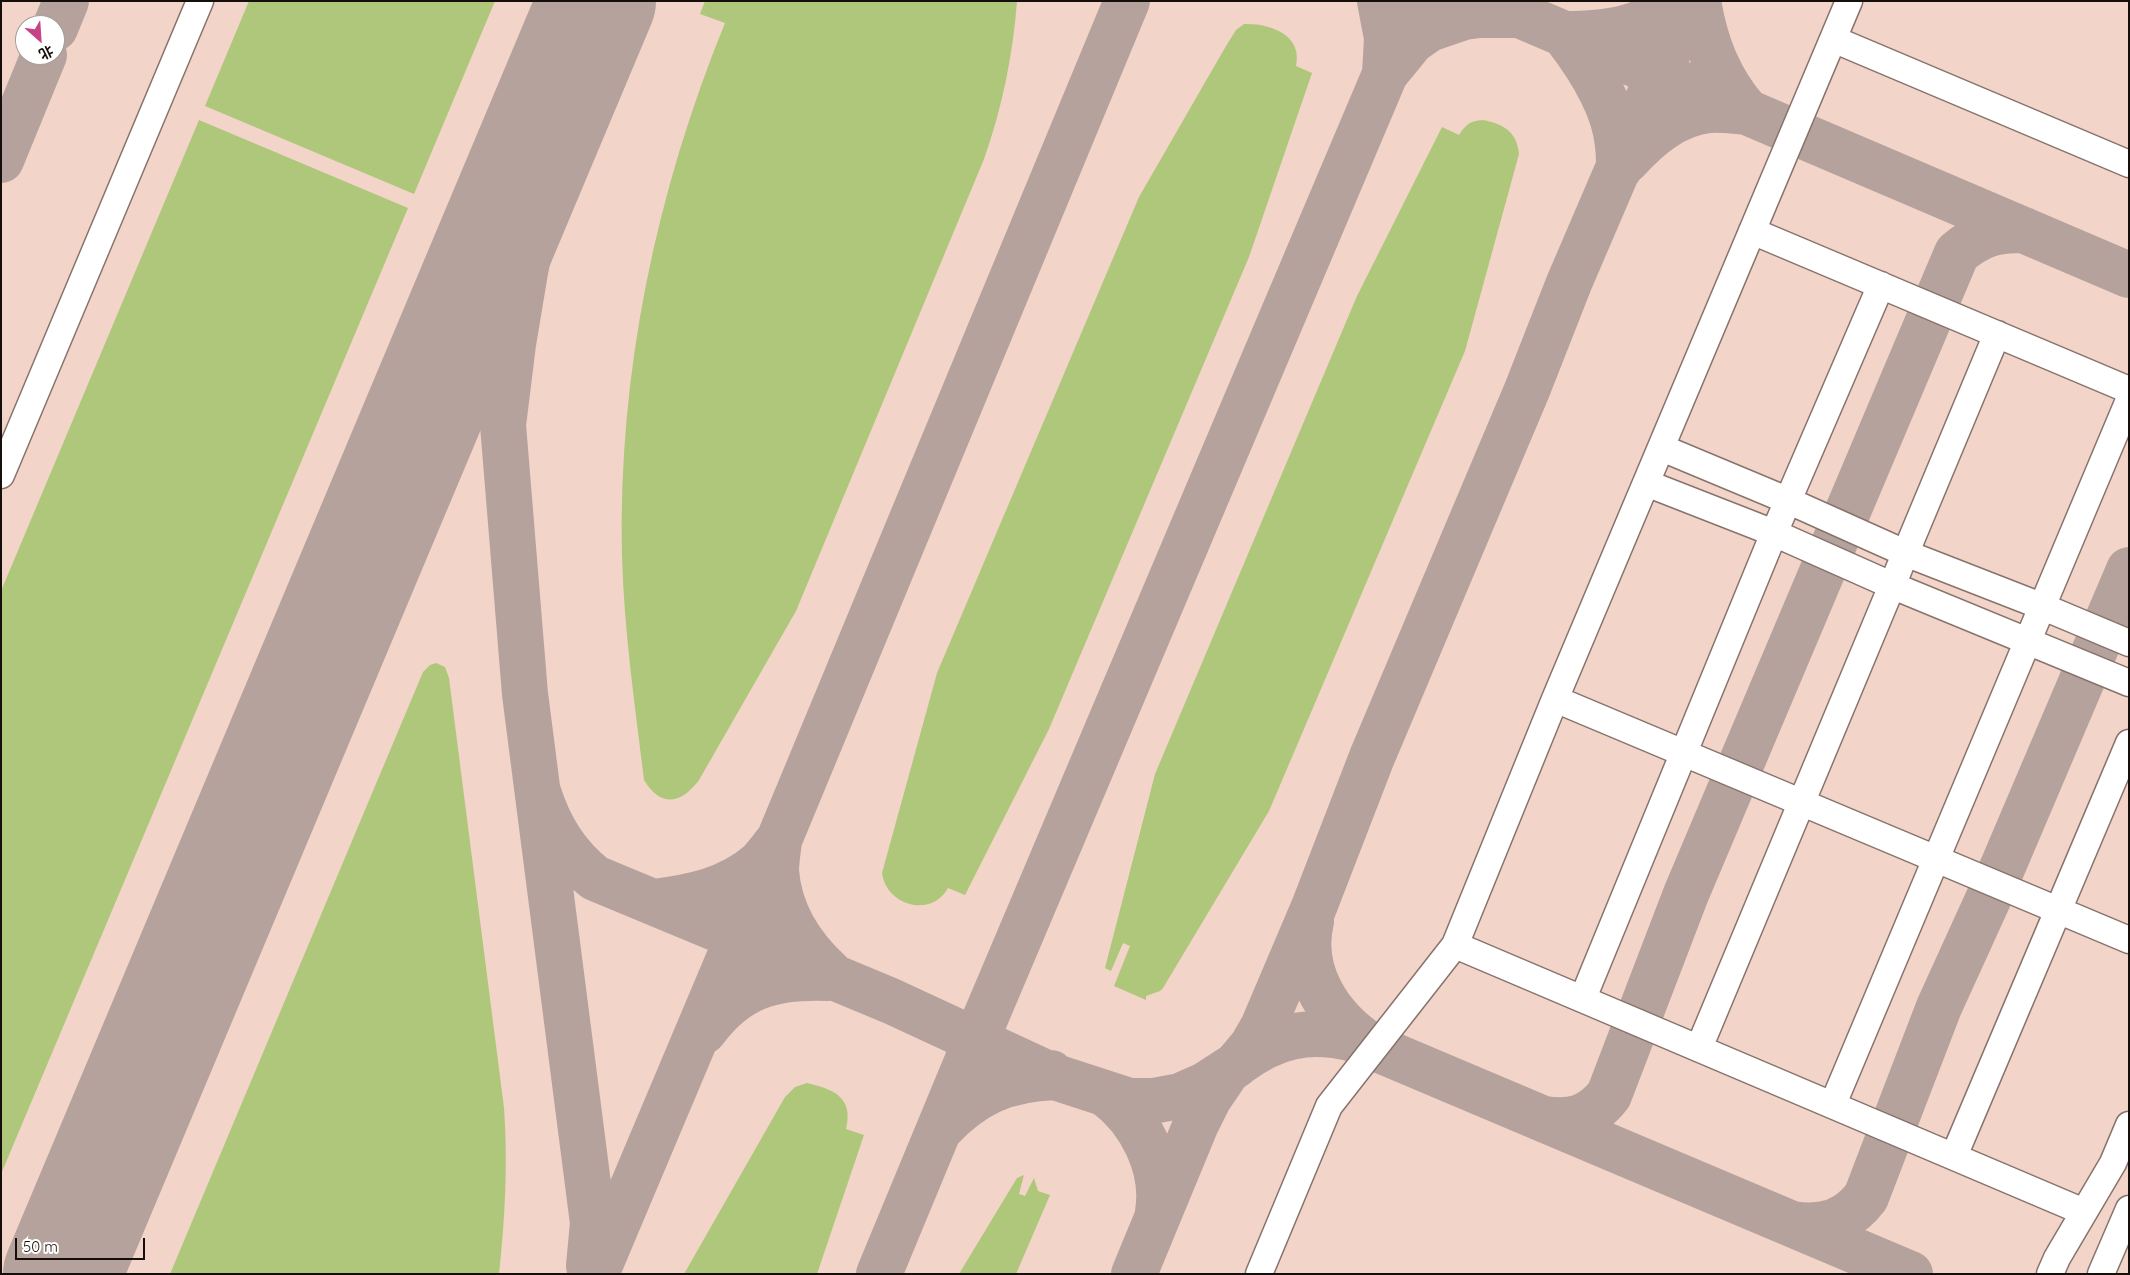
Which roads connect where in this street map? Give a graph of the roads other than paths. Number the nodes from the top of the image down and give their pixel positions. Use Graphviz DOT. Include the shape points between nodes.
graph roads {
  1 [pos="200,1"];
  2 [pos="1849,1"];
  3 [pos="1833,39"];
  4 [pos="2129,164"];
  5 [pos="1752,231"];
  6 [pos="1881,285"];
  7 [pos="1997,334"];
  8 [pos="2129,390"];
  9 [pos="2129,400"];
  10 [pos="1662,448"];
  11 [pos="1,475"];
  12 [pos="1646,483"];
  13 [pos="1789,501"];
  14 [pos="1774,533"];
  15 [pos="1905,553"];
  16 [pos="1891,585"];
  17 [pos="2041,606"];
  18 [pos="2026,641"];
  19 [pos="2129,644"];
  20 [pos="2129,683"];
  21 [pos="1555,699"];
  22 [pos="2129,743"];
  23 [pos="1683,753"];
  24 [pos="1800,802"];
  25 [pos="1936,858"];
  26 [pos="2057,911"];
  27 [pos="2129,940"];
  28 [pos="1455,945"];
  29 [pos="1583,998"];
  30 [pos="1699,1048"];
  31 [pos="1833,1104"];
  32 [pos="2129,1125"];
  33 [pos="1954,1156"];
  34 [pos="2129,1209"];
  35 [pos="2084,1212"];
  36 [pos="1259,1274"];
  37 [pos="2050,1274"];
  38 [pos="2101,1274"];
  1 -- 11 [label="lane"];
  2 -- 3 [label="lane"];
  3 -- 4 [label="lane"];
  3 -- 5 [label="lane"];
  5 -- 6 [label="lane"];
  5 -- 10 [label="lane"];
  6 -- 7 [label="lane"];
  6 -- 13 [label="lane"];
  7 -- 8 [label="lane"];
  7 -- 15 [label="lane"];
  9 -- 17 [label="lane"];
  10 -- 12 [label="lane"];
  10 -- 13 [label="lane"];
  12 -- 14 [label="lane"];
  12 -- 21 [label="lane"];
  13 -- 14 [label="lane"];
  13 -- 15 [label="lane"];
  14 -- 16 [label="lane"];
  14 -- 23 [label="lane"];
  15 -- 16 [label="lane"];
  15 -- 17 [label="lane"];
  16 -- 18 [label="lane"];
  16 -- 24 [label="lane"];
  17 -- 18 [label="lane"];
  17 -- 19 [label="lane"];
  18 -- 20 [label="lane"];
  18 -- 25 [label="lane"];
  21 -- 23 [label="lane"];
  21 -- 28 [label="lane"];
  22 -- 26 [label="lane"];
  23 -- 24 [label="lane"];
  23 -- 29 [label="lane"];
  24 -- 25 [label="lane"];
  24 -- 30 [label="lane"];
  25 -- 26 [label="lane"];
  25 -- 31 [label="lane"];
  26 -- 27 [label="lane"];
  26 -- 33 [label="lane"];
  28 -- 29 [label="lane"];
  28 -- 36 [label="lane" via="1329,1106"];
  29 -- 30 [label="lane"];
  30 -- 31 [label="lane"];
  31 -- 33 [label="lane"];
  32 -- 35 [label="lane" via="2113,1163"];
  33 -- 35 [label="lane"];
  34 -- 38 [label="lane"];
  35 -- 37 [label="lane"];
}
